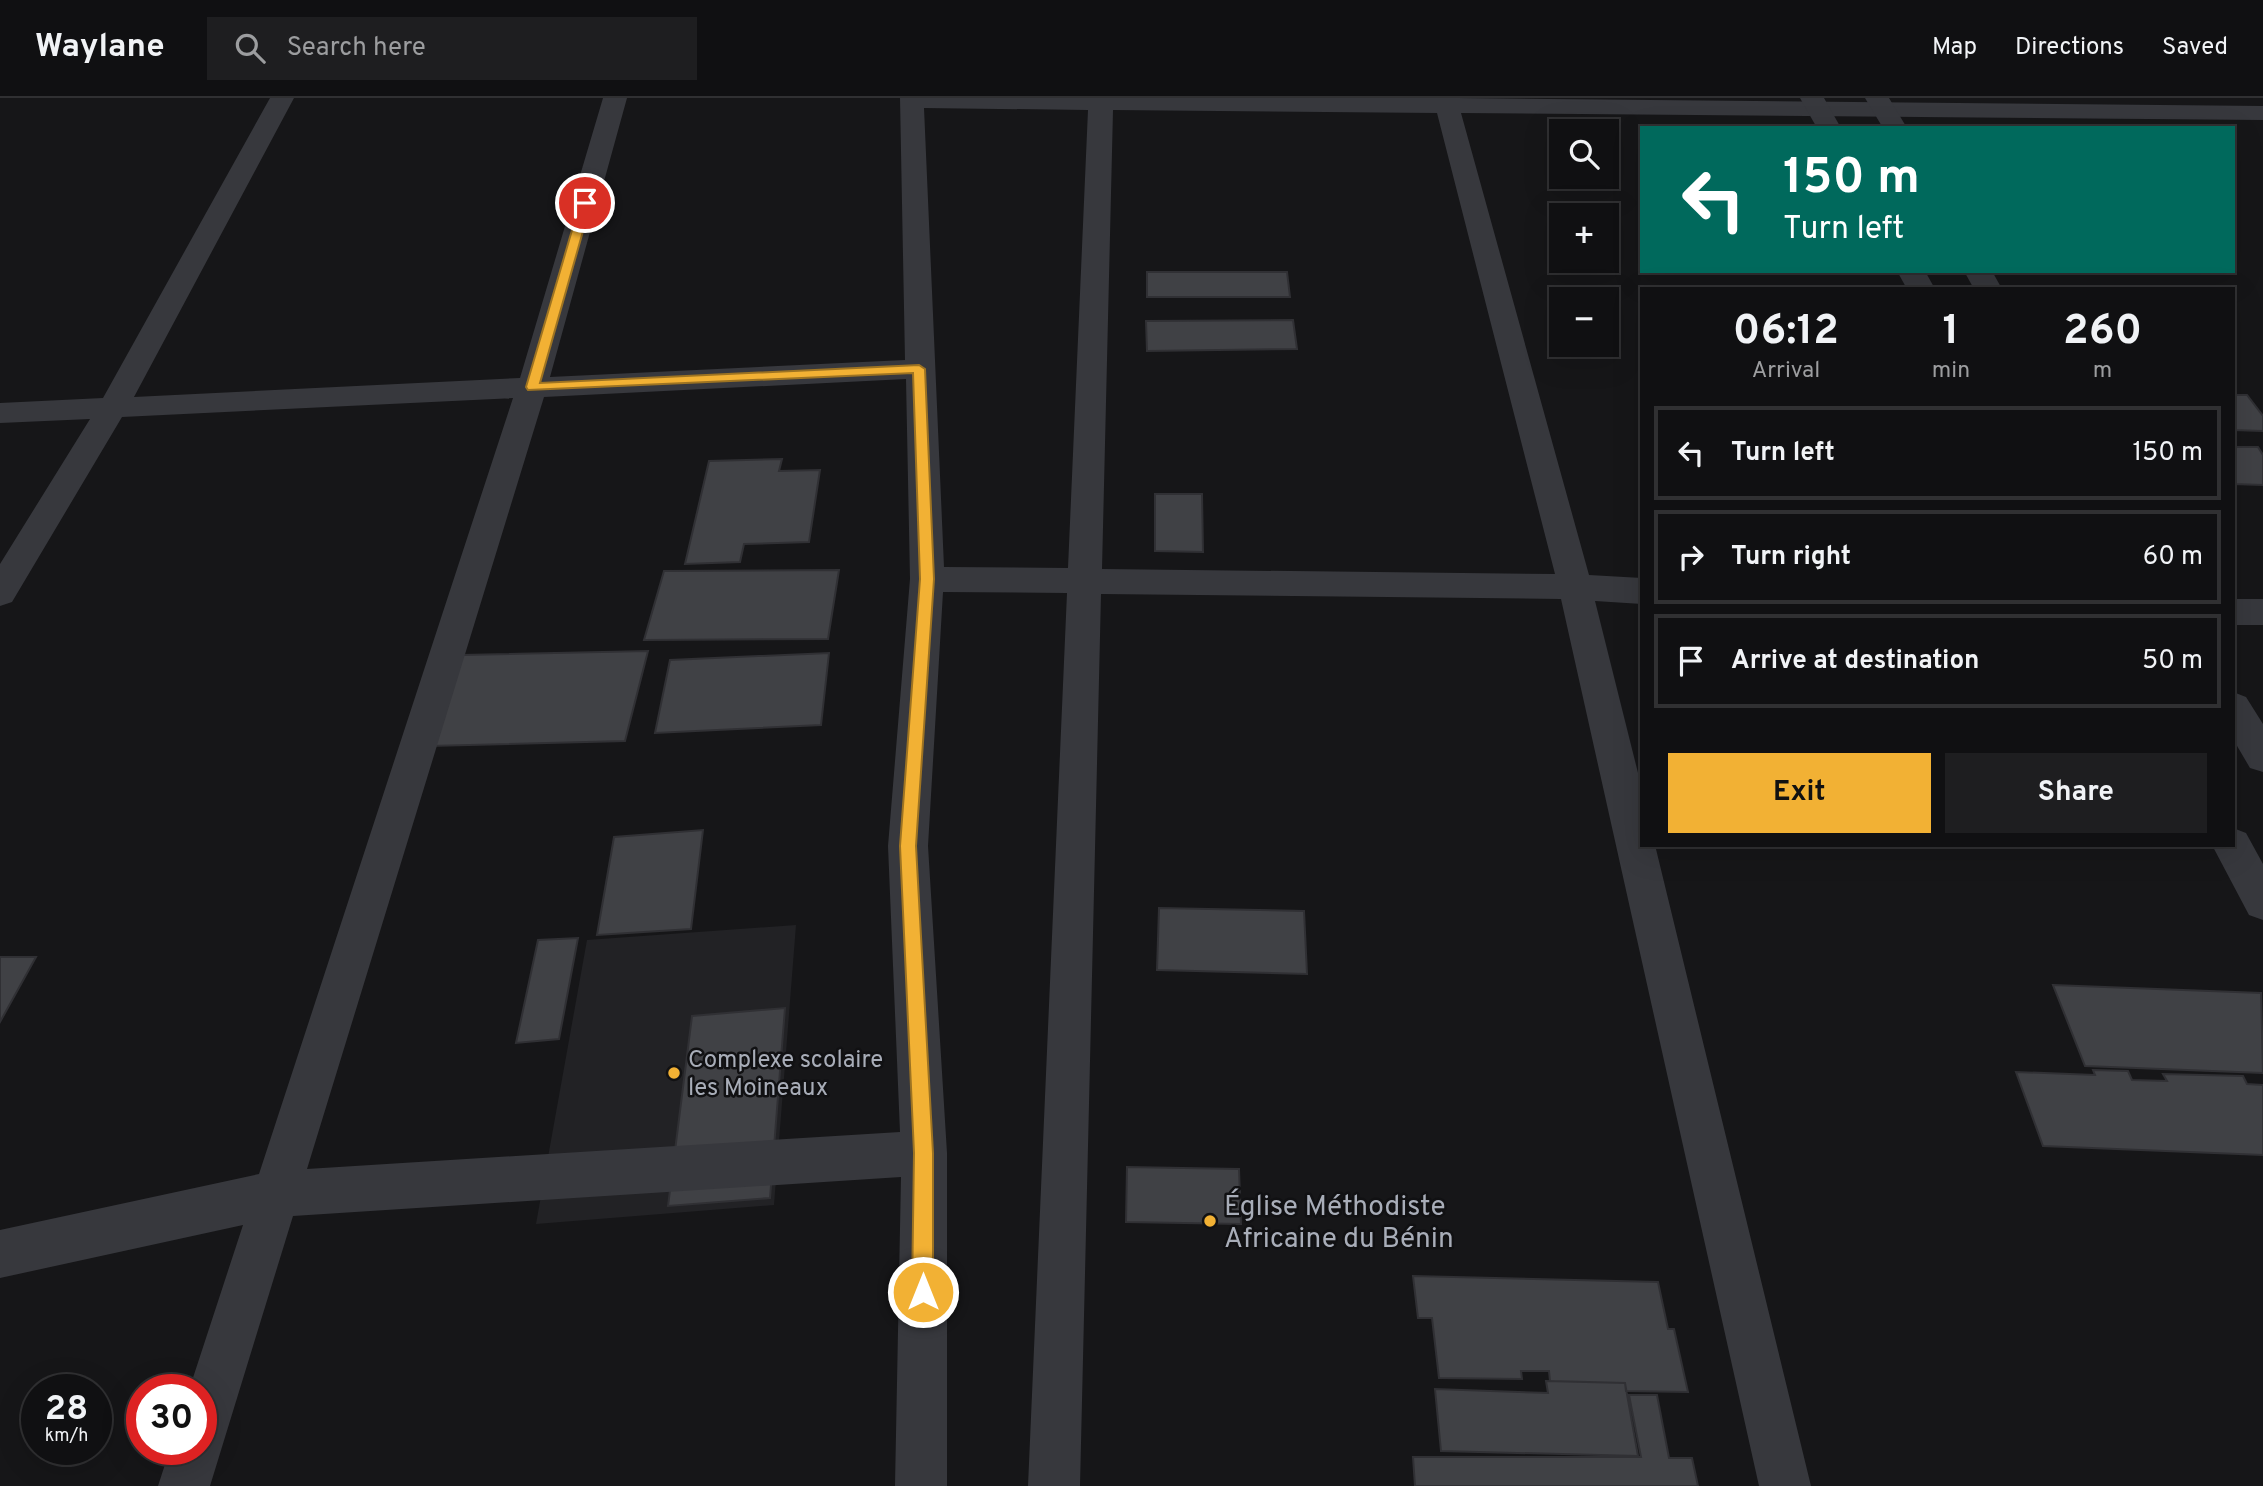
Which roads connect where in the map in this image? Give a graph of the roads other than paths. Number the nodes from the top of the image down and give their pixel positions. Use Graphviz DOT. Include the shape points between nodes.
graph roads {
  1 [pos="282,98"];
  2 [pos="615,98"];
  3 [pos="912,100"];
  4 [pos="1100,101"];
  5 [pos="1446,102"];
  6 [pos="2246,108"];
  7 [pos="1885,111"];
  8 [pos="1820,112"];
  9 [pos="2263,135"];
  10 [pos="919,369"];
  11 [pos="532,387"];
  12 [pos="113,407"];
  13 [pos="0,413"];
  14 [pos="927,579"];
  15 [pos="1084,581"];
  16 [pos="1575,587"];
  17 [pos="1640,591"];
  18 [pos="0,593"];
  19 [pos="2235,612"];
  20 [pos="2263,612"];
  21 [pos="2235,710"];
  22 [pos="2263,757"];
  23 [pos="2233,847"];
  24 [pos="2263,902"];
  25 [pos="924,1153"];
  26 [pos="277,1194"];
  27 [pos="0,1254"];
  28 [pos="217,1382"];
  29 [pos="191,1465"];
  30 [pos="184,1486"];
  31 [pos="921,1486"];
  32 [pos="1054,1486"];
  33 [pos="1784,1486"];
  1 -- 12 [label="street"];
  2 -- 11 [label="street"];
  3 -- 4 [label="street"];
  3 -- 10 [label="street"];
  4 -- 5 [label="street"];
  4 -- 15 [label="street"];
  5 -- 8 [label="street"];
  5 -- 16 [label="street"];
  6 -- 7 [label="street"];
  6 -- 9 [label="street"];
  7 -- 8 [label="street"];
  10 -- 11 [label="street"];
  10 -- 14 [label="street"];
  11 -- 12 [label="street"];
  11 -- 26 [label="street"];
  12 -- 13 [label="street"];
  12 -- 18 [label="street"];
  14 -- 15 [label="street"];
  14 -- 25 [label="street" via="908,846"];
  15 -- 16 [label="street"];
  15 -- 32 [label="street"];
  16 -- 17 [label="street"];
  16 -- 33 [label="street"];
  19 -- 20 [label="street"];
  21 -- 22 [label="street"];
  23 -- 24 [label="street"];
  25 -- 26 [label="street"];
  25 -- 31 [label="street"];
  26 -- 27 [label="street"];
  26 -- 28 [label="street"];
  29 -- 30 [label="street"];
}
